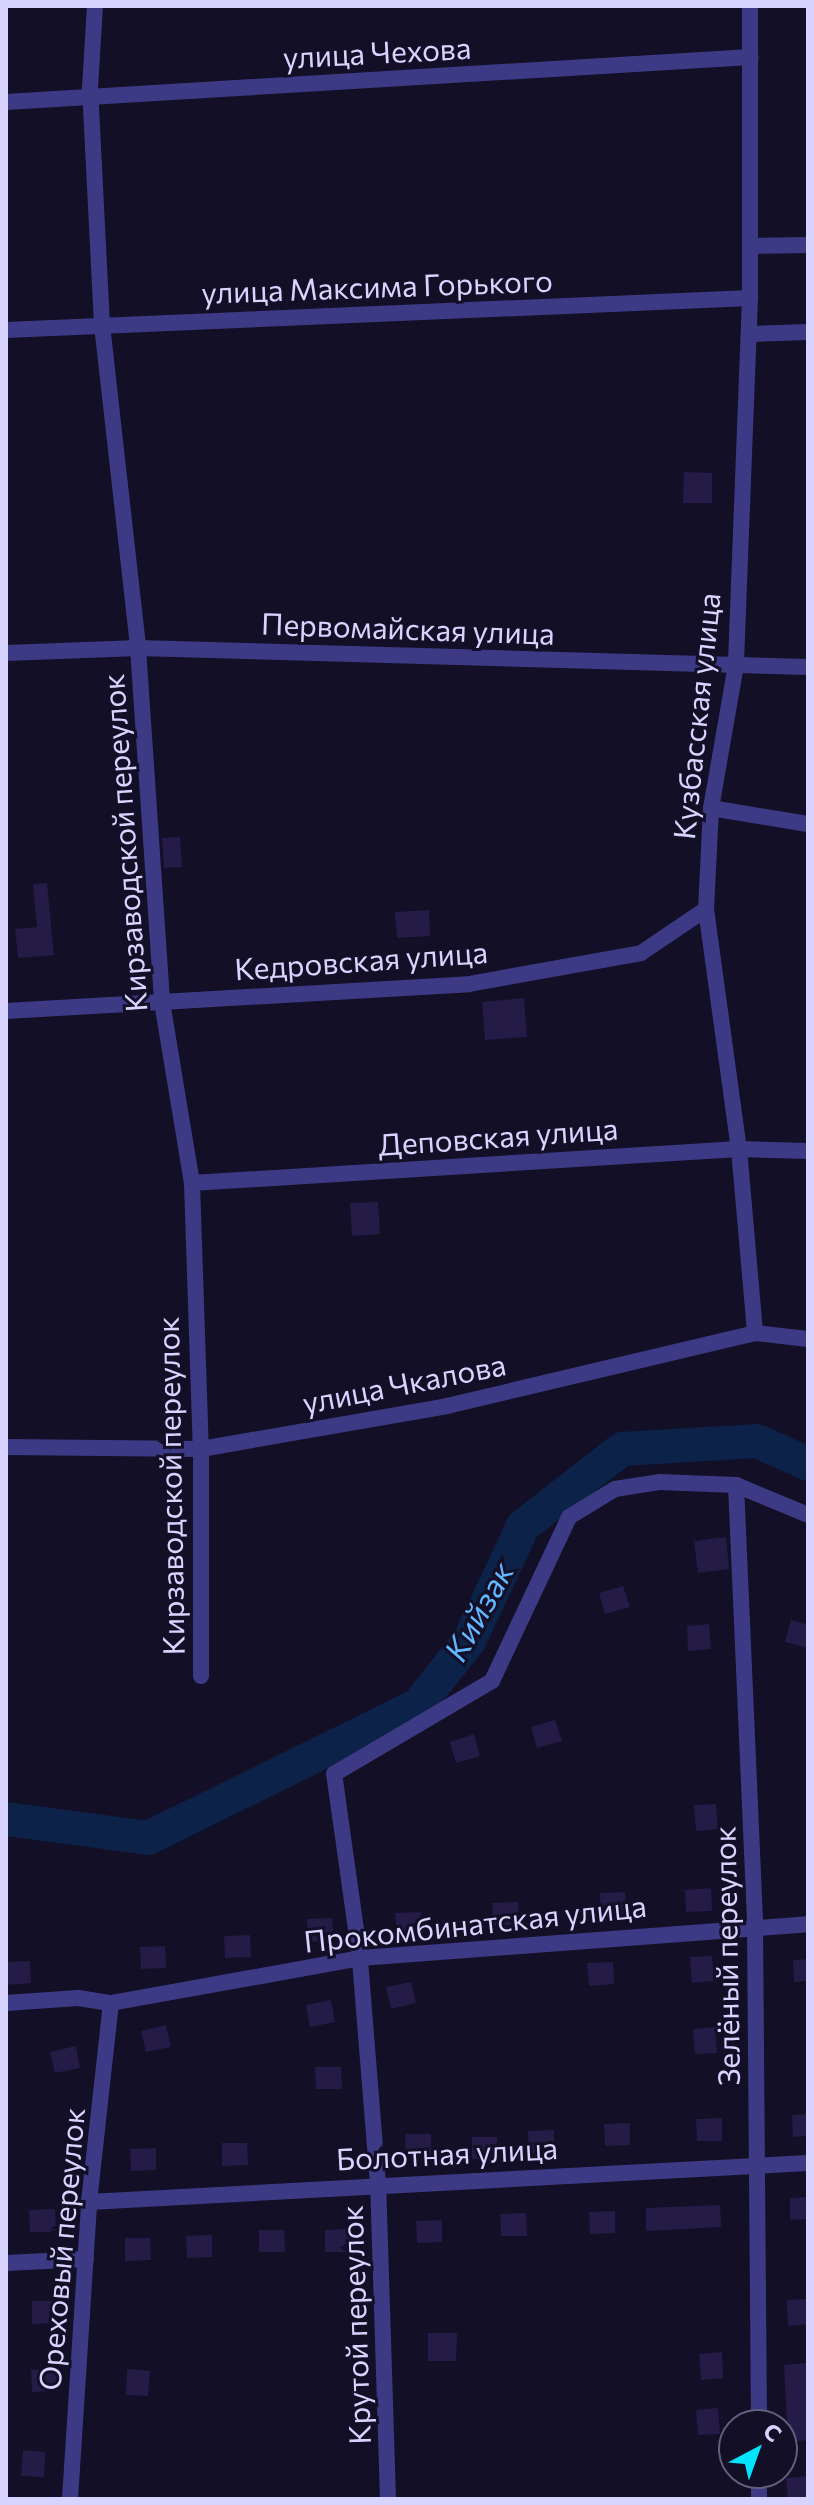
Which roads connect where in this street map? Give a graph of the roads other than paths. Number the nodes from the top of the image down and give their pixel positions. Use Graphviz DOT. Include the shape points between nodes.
graph roads {
  1 [pos="95,6"];
  2 [pos="750,6"];
  3 [pos="751,57"];
  4 [pos="90,97"];
  5 [pos="6,102"];
  6 [pos="808,245"];
  7 [pos="751,246"];
  8 [pos="750,298"];
  9 [pos="102,325"];
  10 [pos="6,330"];
  11 [pos="808,332"];
  12 [pos="749,334"];
  13 [pos="138,648"];
  14 [pos="6,653"];
  15 [pos="736,665"];
  16 [pos="808,667"];
  17 [pos="711,808"];
  18 [pos="808,824"];
  19 [pos="706,909"];
  20 [pos="162,1002"];
  21 [pos="6,1011"];
  22 [pos="739,1149"];
  23 [pos="808,1151"];
  24 [pos="192,1183"];
  25 [pos="755,1333"];
  26 [pos="808,1339"];
  27 [pos="6,1447"];
  28 [pos="201,1449"];
  29 [pos="736,1485"];
  30 [pos="808,1515"];
  31 [pos="201,1676"];
  32 [pos="808,1924"];
  33 [pos="755,1925"];
  34 [pos="360,1958"];
  35 [pos="6,2003"];
  36 [pos="111,2003"];
  37 [pos="808,2163"];
  38 [pos="758,2164"];
  39 [pos="378,2184"];
  40 [pos="89,2202"];
  41 [pos="86,2259"];
  42 [pos="6,2263"];
  43 [pos="759,2409"];
  44 [pos="70,2499"];
  45 [pos="388,2499"];
  1 -- 4 [label="street, Кирзаводской переулок"];
  2 -- 3 [label="street, Кузбасская улица"];
  3 -- 4 [label="street, улица Чехова"];
  3 -- 7 [label="street, Кузбасская улица"];
  4 -- 5 [label="street, улица Чехова"];
  4 -- 9 [label="street, Кирзаводской переулок"];
  6 -- 7 [label="street"];
  7 -- 8 [label="street, Кузбасская улица"];
  8 -- 9 [label="street, улица Максима Горького"];
  8 -- 12 [label="street, Кузбасская улица"];
  9 -- 10 [label="street, улица Максима Горького"];
  9 -- 13 [label="street, Кирзаводской переулок"];
  11 -- 12 [label="street"];
  12 -- 15 [label="street, Кузбасская улица"];
  13 -- 14 [label="street, Первомайская улица"];
  13 -- 15 [label="street, Первомайская улица"];
  13 -- 20 [label="street, Кирзаводской переулок"];
  15 -- 16 [label="street, Первомайская улица"];
  15 -- 17 [label="street, Кузбасская улица"];
  17 -- 18 [label="street"];
  17 -- 19 [label="street, Кузбасская улица"];
  19 -- 20 [label="street, Кедровская улица" via="641,953 469,984"];
  19 -- 22 [label="street, Кузбасская улица"];
  20 -- 21 [label="street, Кедровская улица"];
  20 -- 24 [label="street, Кирзаводской переулок"];
  22 -- 23 [label="street, Деповская улица"];
  22 -- 24 [label="street, Деповская улица"];
  22 -- 25 [label="street, Кузбасская улица"];
  24 -- 28 [label="street, Кирзаводской переулок"];
  25 -- 26 [label="street, улица Чкалова"];
  25 -- 28 [label="street, улица Чкалова" via="447,1406"];
  27 -- 28 [label="street, улица Чкалова"];
  28 -- 31 [label="street, Кирзаводской переулок"];
  29 -- 30 [label="street"];
  29 -- 33 [label="street, Зелёный переулок"];
  29 -- 34 [label="street, Крутой переулок" via="660,1482 615,1489 569,1517 492,1681 334,1774"];
  32 -- 33 [label="street, Прокомбинатская улица"];
  33 -- 34 [label="street, Прокомбинатская улица"];
  33 -- 38 [label="street, Зелёный переулок"];
  34 -- 36 [label="street, Прокомбинатская улица"];
  34 -- 39 [label="street, Крутой переулок"];
  35 -- 36 [label="street, Прокомбинатская улица" via="78,1998"];
  36 -- 40 [label="street, Ореховый переулок"];
  37 -- 38 [label="street, Болотная улица"];
  38 -- 39 [label="street, Болотная улица"];
  38 -- 43 [label="street, Зелёный переулок"];
  39 -- 40 [label="street, Болотная улица"];
  39 -- 45 [label="street, Крутой переулок"];
  40 -- 41 [label="street, Ореховый переулок"];
  41 -- 42 [label="street"];
  41 -- 44 [label="street, Ореховый переулок"];
}
